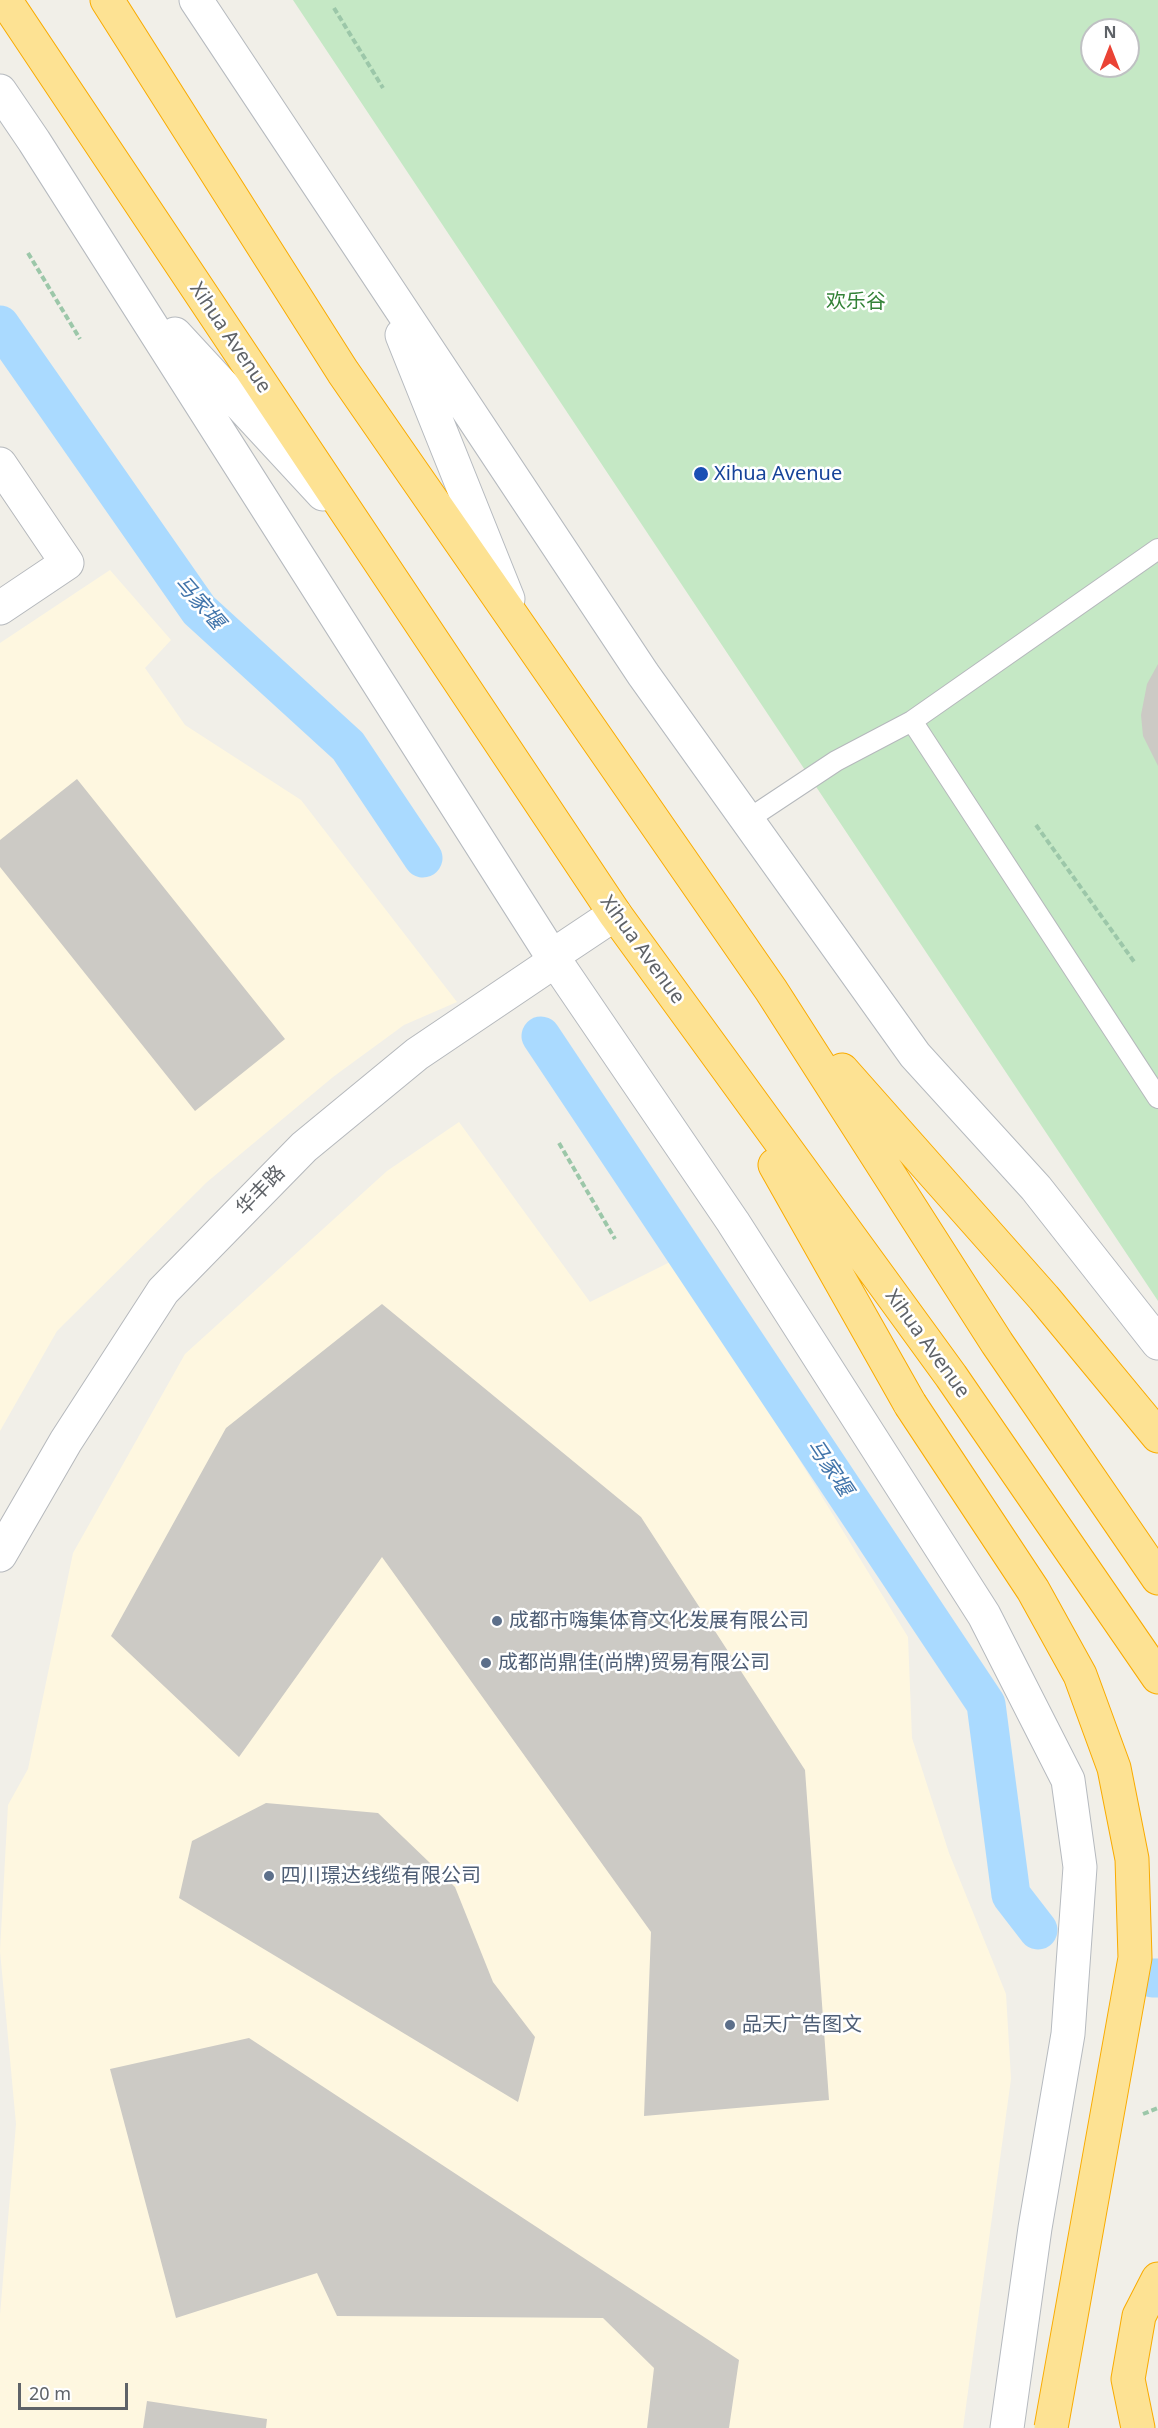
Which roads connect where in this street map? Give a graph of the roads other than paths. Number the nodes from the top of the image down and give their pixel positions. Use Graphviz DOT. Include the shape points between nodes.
graph roads {
  1 [pos="5,0"];
  2 [pos="107,0"];
  3 [pos="196,0"];
  4 [pos="0,91"];
  5 [pos="376,272"];
  6 [pos="118,273"];
  7 [pos="0,464"];
  8 [pos="361,534"];
  9 [pos="1158,549"];
  10 [pos="0,608"];
  11 [pos="519,626"];
  12 [pos="912,721"];
  13 [pos="747,820"];
  14 [pos="615,914"];
  15 [pos="552,956"];
  16 [pos="771,990"];
  17 [pos="697,1027"];
  18 [pos="1158,1098"];
  19 [pos="1158,1343"];
  20 [pos="1158,1436"];
  21 [pos="0,1555"];
  22 [pos="1158,1578"];
  23 [pos="1158,1677"];
  24 [pos="1158,2279"];
  25 [pos="1006,2428"];
  26 [pos="1051,2428"];
  27 [pos="1138,2428"];
  1 -- 8 [label="highway, Xihua Avenue"];
  2 -- 11 [label="highway" via="343,372"];
  3 -- 5 [label="street"];
  4 -- 6 [label="street"];
  5 -- 11 [label="street"];
  5 -- 13 [label="street" via="643,674"];
  6 -- 8 [label="street"];
  6 -- 15 [label="street"];
  7 -- 10 [label="street" via="67,563"];
  8 -- 14 [label="highway, Xihua Avenue"];
  9 -- 12 [label="lane"];
  11 -- 16 [label="highway"];
  12 -- 13 [label="lane" via="836,761"];
  12 -- 18 [label="lane"];
  13 -- 19 [label="street" via="915,1055 1036,1188"];
  14 -- 15 [label="street, 华丰路"];
  14 -- 17 [label="highway, Xihua Avenue"];
  15 -- 21 [label="street, 华丰路" via="546,967 417,1054 304,1147 163,1291 66,1441"];
  15 -- 25 [label="street" via="733,1222 984,1615 1068,1780 1080,1867 1068,2034"];
  16 -- 20 [label="highway" via="1044,1298"];
  16 -- 22 [label="highway" via="997,1343"];
  17 -- 23 [label="highway, Xihua Avenue" via="951,1376"];
  17 -- 26 [label="highway, bridge" via="910,1404 1033,1590 1080,1675 1114,1768 1132,1859 1135,1958"];
  24 -- 27 [label="highway" via="1139,2316 1128,2379"];
}
